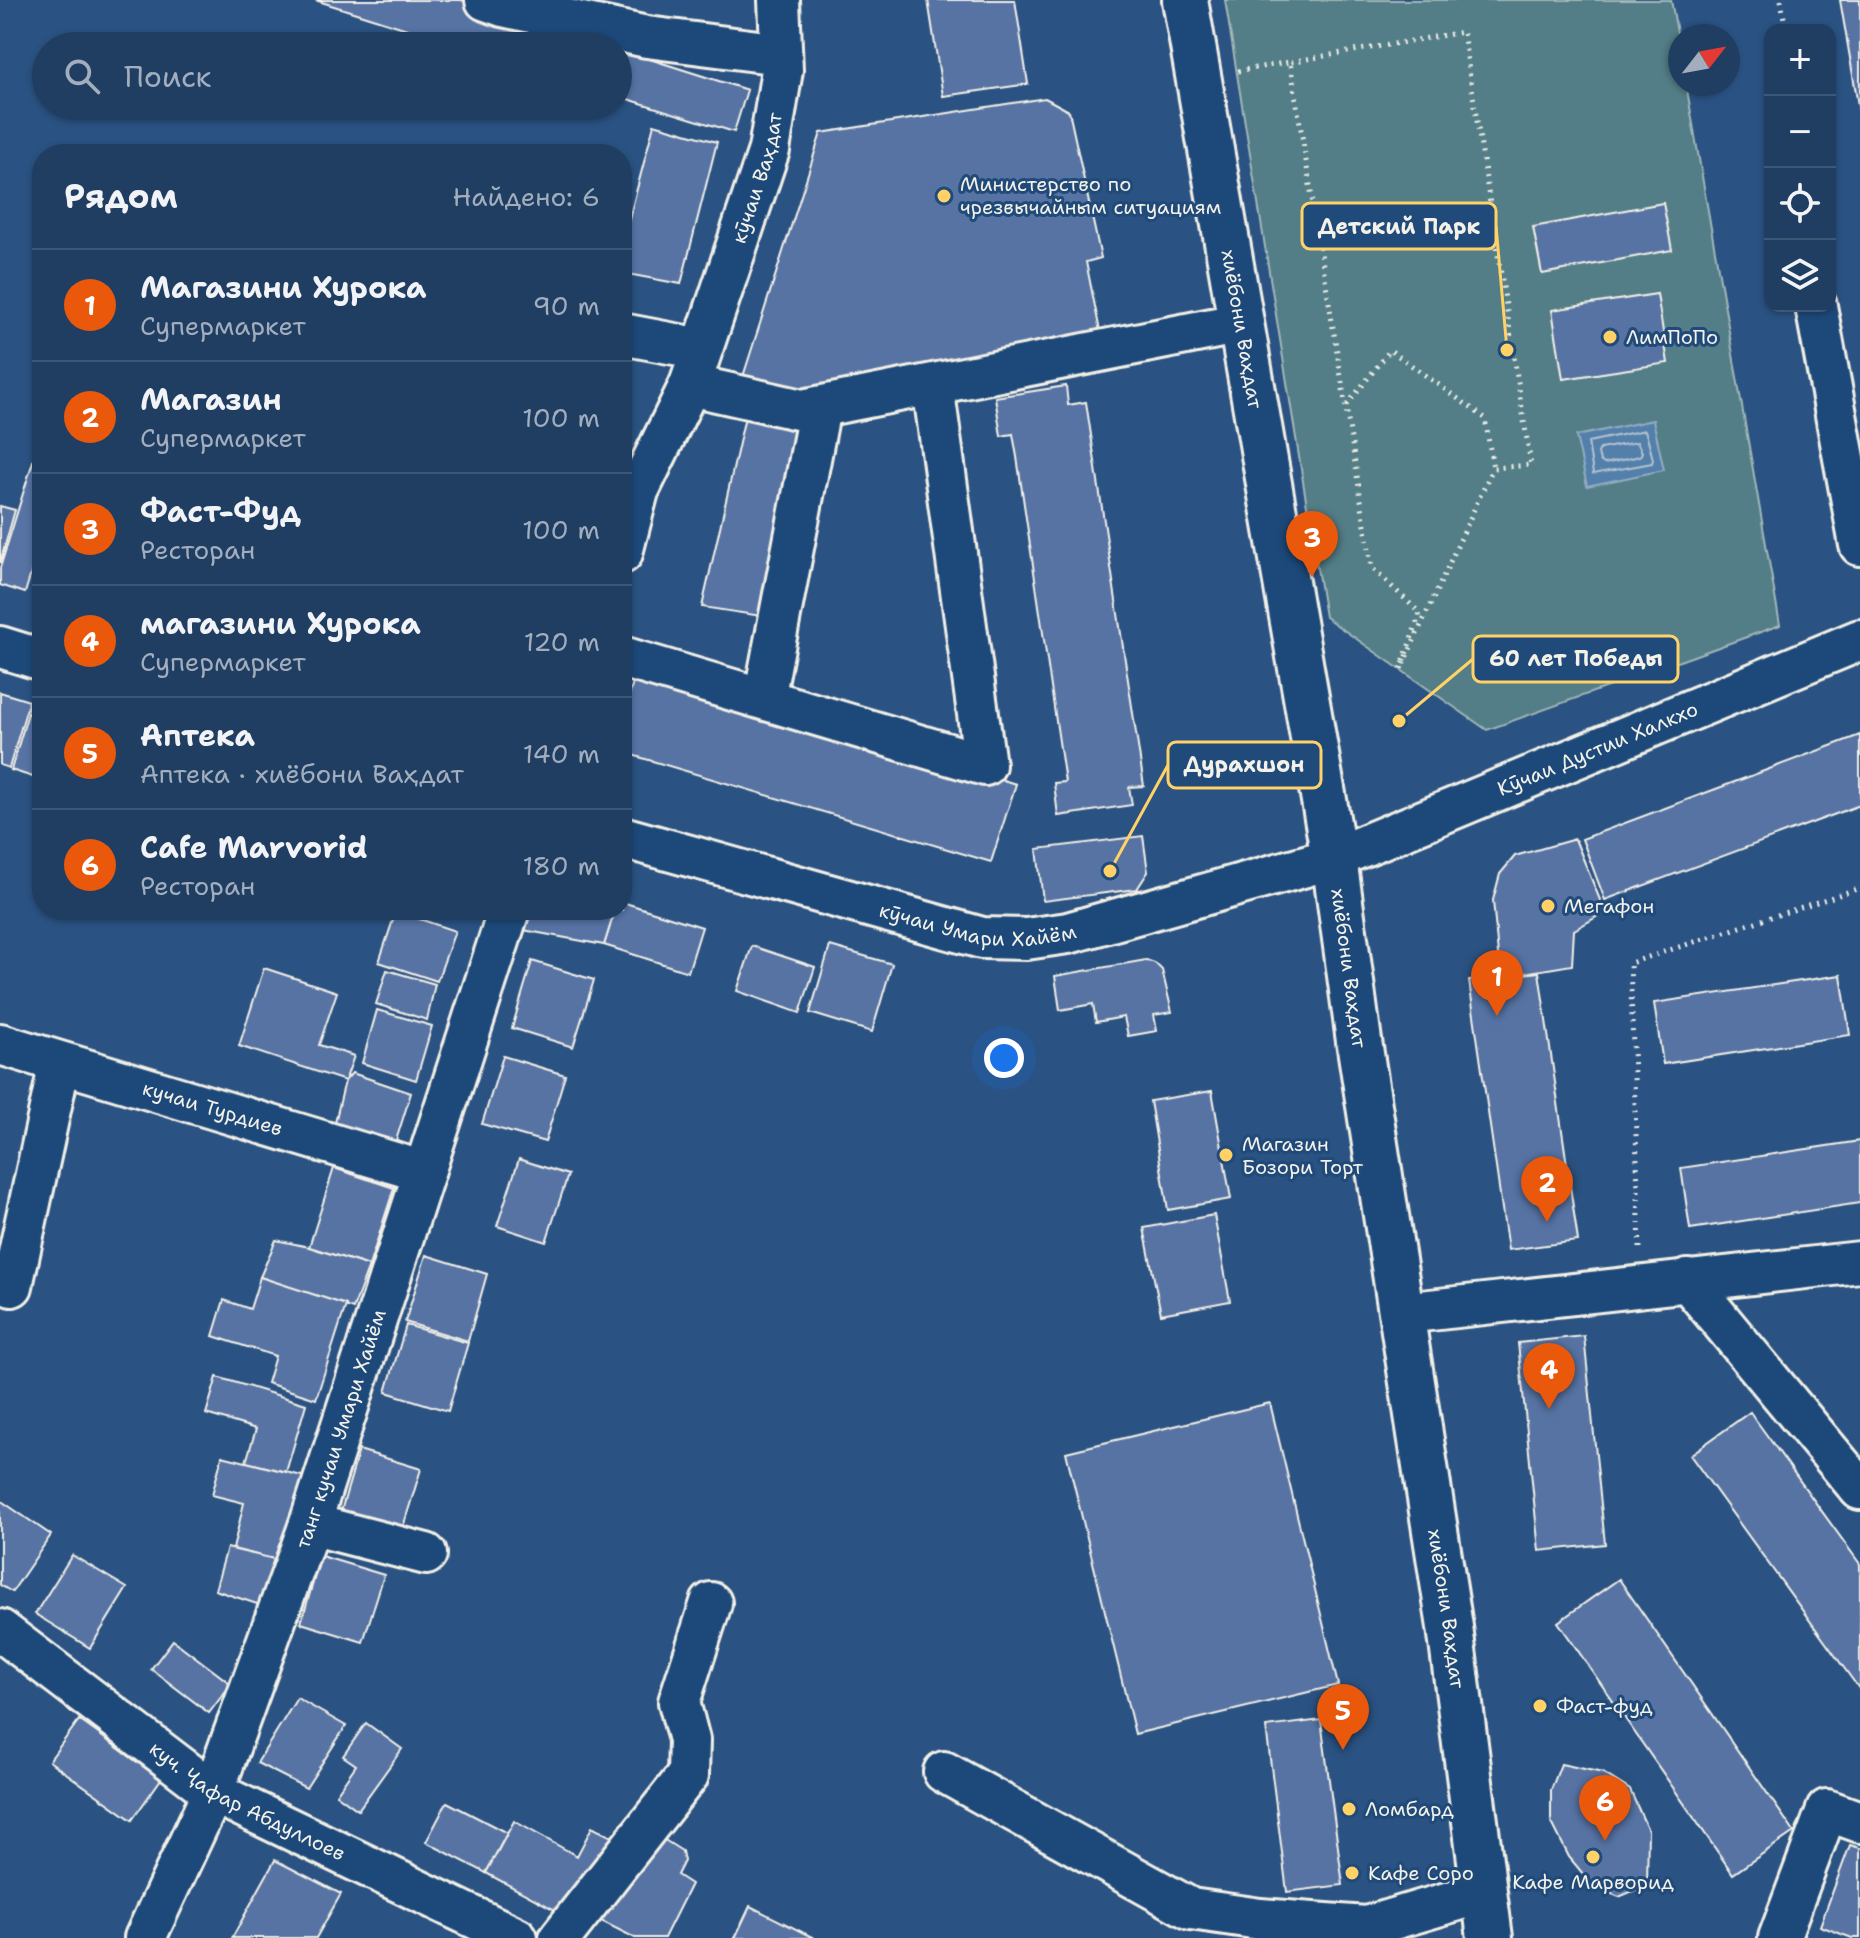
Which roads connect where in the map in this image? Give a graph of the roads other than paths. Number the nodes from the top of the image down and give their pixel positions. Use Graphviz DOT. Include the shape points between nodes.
graph roads {
  1 [pos="486,0"];
  2 [pos="779,0"];
  3 [pos="1185,0"];
  4 [pos="624,32"];
  5 [pos="632,34"];
  6 [pos="781,54"];
  7 [pos="1817,312"];
  8 [pos="1242,323"];
  9 [pos="632,338"];
  10 [pos="696,367"];
  11 [pos="933,385"];
  12 [pos="820,407"];
  13 [pos="632,514"];
  14 [pos="1860,545"];
  15 [pos="1860,640"];
  16 [pos="0,647"];
  17 [pos="32,657"];
  18 [pos="632,660"];
  19 [pos="764,699"];
  20 [pos="632,840"];
  21 [pos="1334,858"];
  22 [pos="506,920"];
  23 [pos="0,1044"];
  24 [pos="60,1063"];
  25 [pos="424,1172"];
  26 [pos="1860,1262"];
  27 [pos="1687,1280"];
  28 [pos="12,1286"];
  29 [pos="1403,1313"];
  30 [pos="1860,1489"];
  31 [pos="310,1524"];
  32 [pos="426,1554"];
  33 [pos="711,1603"];
  34 [pos="0,1630"];
  35 [pos="944,1772"];
  36 [pos="213,1792"];
  37 [pos="1860,1822"];
  38 [pos="1484,1892"];
  39 [pos="145,1938"];
  40 [pos="517,1938"];
  41 [pos="560,1938"];
  42 [pos="1490,1938"];
  43 [pos="1779,1938"];
  1 -- 4 [label="street"];
  2 -- 6 [label="street, кӯчаи Ваҳдат"];
  3 -- 8 [label="main road, хиёбони Ваҳдат"];
  5 -- 6 [label="street"];
  6 -- 10 [label="street, кӯчаи Ваҳдат" via="769,150"];
  7 -- 14 [label="street"];
  8 -- 11 [label="street"];
  8 -- 21 [label="main road, хиёбони Ваҳдат"];
  9 -- 10 [label="street"];
  10 -- 12 [label="street" via="802,410"];
  10 -- 13 [label="street"];
  11 -- 12 [label="street"];
  11 -- 19 [label="street" via="985,765"];
  12 -- 19 [label="street"];
  15 -- 21 [label="street, Кӯчаи Дустии Халкхо"];
  16 -- 17 [label="street"];
  18 -- 19 [label="street"];
  20 -- 21 [label="street, кӯчаи Умари Хайём" via="982,938 1068,933"];
  21 -- 29 [label="main road, хиёбони Ваҳдат"];
  22 -- 25 [label="street, танг кучаи Умари Хайём"];
  23 -- 24 [label="street, кучаи Турдиев"];
  24 -- 25 [label="street, кучаи Турдиев"];
  24 -- 28 [label="street"];
  25 -- 31 [label="street, танг кучаи Умари Хайём"];
  26 -- 27 [label="street"];
  27 -- 29 [label="street"];
  27 -- 30 [label="street"];
  29 -- 38 [label="main road, хиёбони Ваҳдат"];
  31 -- 32 [label="street"];
  31 -- 36 [label="street, танг кучаи Умари Хайём"];
  33 -- 41 [label="street" via="679,1702 689,1740 688,1775"];
  34 -- 36 [label="street, куч. Ҷафар Абдуллоев"];
  35 -- 38 [label="street" via="1191,1909 1366,1927"];
  36 -- 39 [label="street, танг кучаи Умари Хайём"];
  36 -- 40 [label="street, куч. Ҷафар Абдуллоев"];
  37 -- 43 [label="street" via="1827,1810"];
  38 -- 42 [label="main road, хиёбони Ваҳдат"];
}
